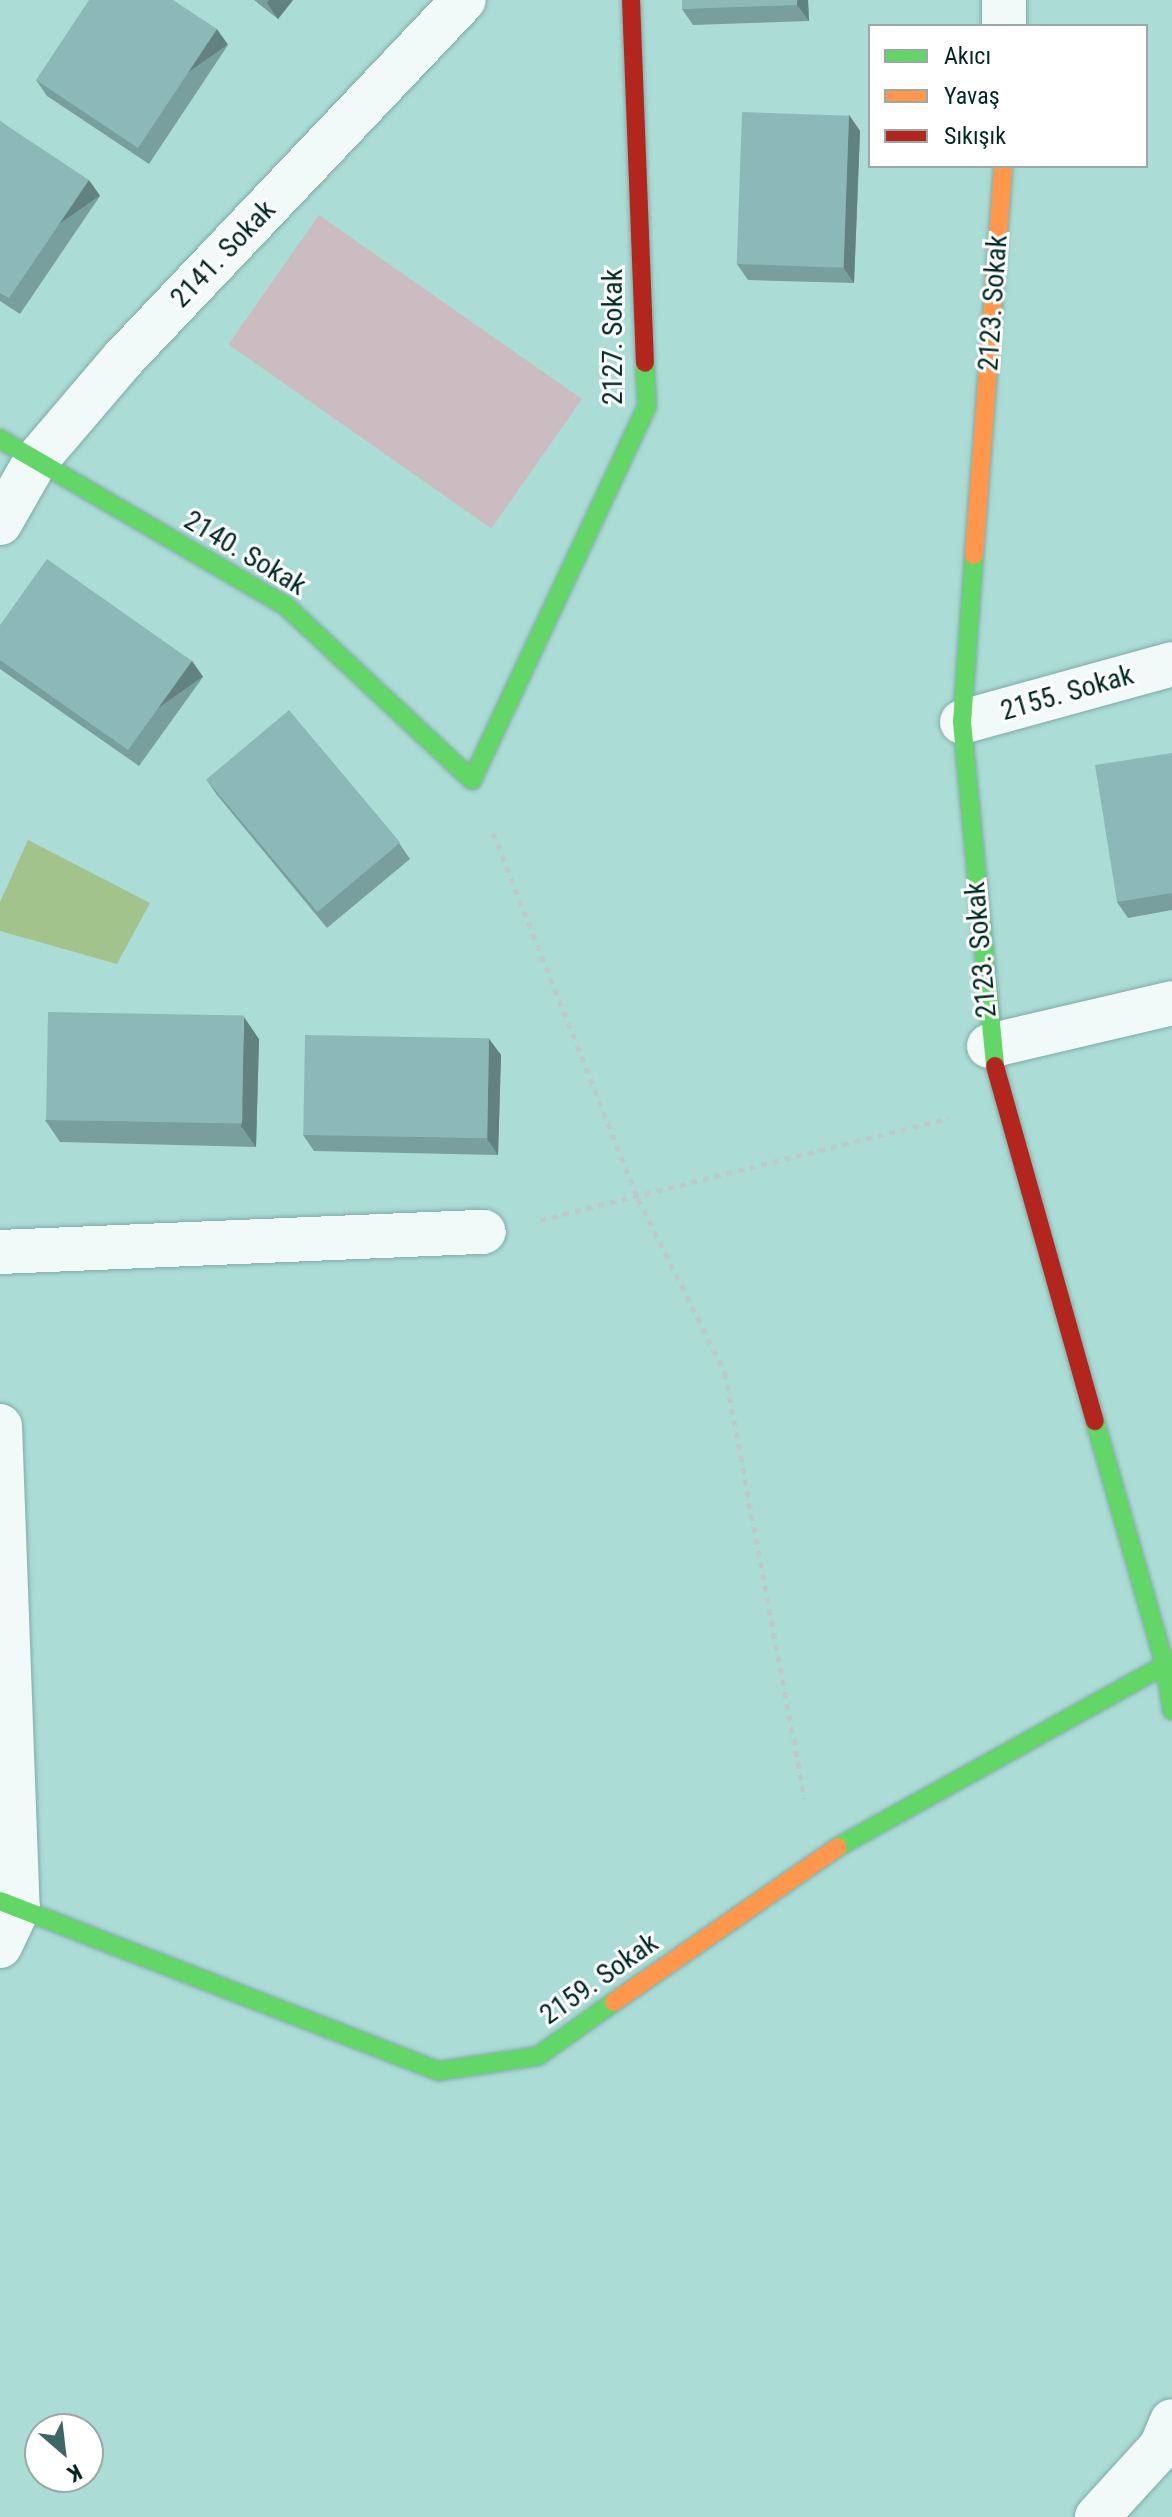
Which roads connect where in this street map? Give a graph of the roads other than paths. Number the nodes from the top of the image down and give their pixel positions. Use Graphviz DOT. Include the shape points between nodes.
graph roads {
  1 [pos="464,0"];
  2 [pos="631,0"];
  3 [pos="1004,0"];
  4 [pos="1004,24"];
  5 [pos="1003,168"];
  6 [pos="17,450"];
  7 [pos="0,523"];
  8 [pos="1172,664"];
  9 [pos="962,722"];
  10 [pos="472,780"];
  11 [pos="1172,1003"];
  12 [pos="989,1046"];
  13 [pos="484,1232"];
  14 [pos="0,1252"];
  15 [pos="0,1426"];
  16 [pos="1158,1587"];
  17 [pos="1165,1665"];
  18 [pos="1172,1710"];
  19 [pos="6,1919"];
  20 [pos="1172,2421"];
  21 [pos="1097,2517"];
  1 -- 6 [label="street, 2141. Sokak" via="123,359"];
  2 -- 10 [label="street, 2127. Sokak" via="647,406"];
  3 -- 4 [label="street"];
  5 -- 9 [label="street, 2123. Sokak"];
  6 -- 7 [label="street, 2141. Sokak"];
  6 -- 10 [label="street, 2140. Sokak" via="286,606"];
  8 -- 9 [label="street, 2155. Sokak"];
  9 -- 12 [label="street, 2123. Sokak"];
  11 -- 12 [label="street"];
  12 -- 16 [label="street, 2123. Sokak"];
  13 -- 14 [label="street"];
  15 -- 19 [label="street"];
  16 -- 17 [label="street, 2123. Sokak"];
  17 -- 18 [label="street, 2123. Sokak"];
  17 -- 19 [label="street, 2159. Sokak" via="816,1859 538,2056 439,2071"];
  20 -- 21 [label="street" via="1161,2447"];
}
